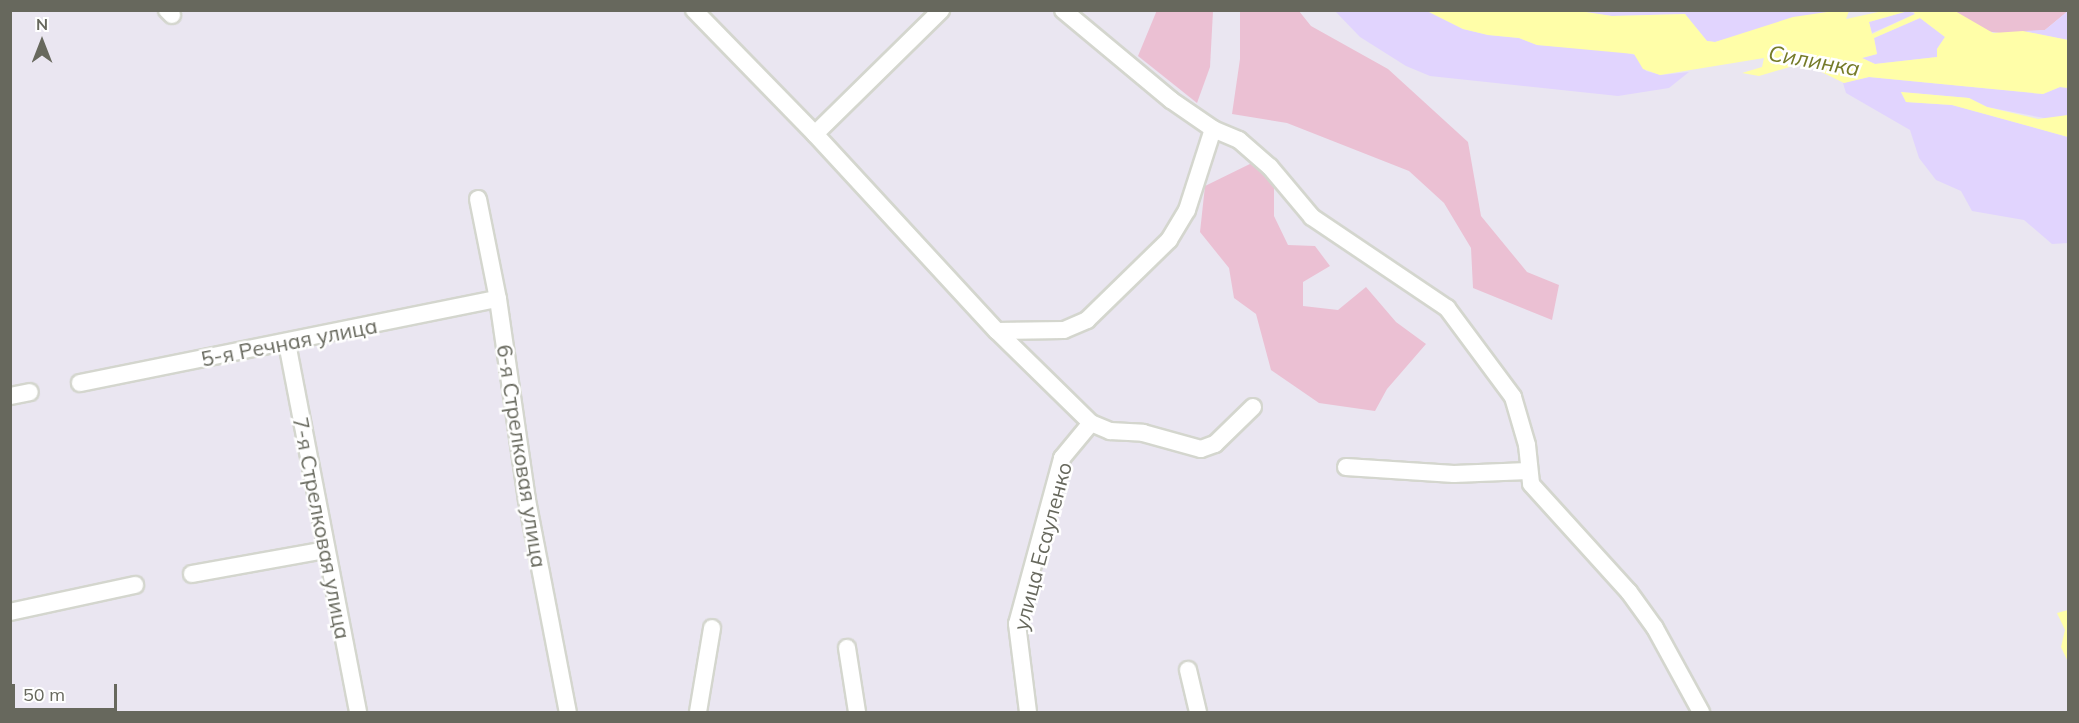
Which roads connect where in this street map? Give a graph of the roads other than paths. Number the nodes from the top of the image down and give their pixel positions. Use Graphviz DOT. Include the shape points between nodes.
graph roads {
  1 [pos="694,10"];
  2 [pos="941,10"];
  3 [pos="1064,10"];
  4 [pos="1213,129"];
  5 [pos="815,134"];
  6 [pos="478,199"];
  7 [pos="498,299"];
  8 [pos="997,331"];
  9 [pos="287,343"];
  10 [pos="80,383"];
  11 [pos="30,392"];
  12 [pos="10,396"];
  13 [pos="1253,407"];
  14 [pos="1091,423"];
  15 [pos="1346,467"];
  16 [pos="1528,471"];
  17 [pos="326,550"];
  18 [pos="192,574"];
  19 [pos="135,585"];
  20 [pos="10,612"];
  21 [pos="712,628"];
  22 [pos="847,648"];
  23 [pos="1188,670"];
  24 [pos="358,712"];
  25 [pos="568,712"];
  26 [pos="698,712"];
  27 [pos="857,712"];
  28 [pos="1028,712"];
  29 [pos="1198,712"];
  30 [pos="1701,712"];
  1 -- 5 [label="street"];
  2 -- 5 [label="street"];
  3 -- 4 [label="street" via="1171,100"];
  4 -- 8 [label="street" via="1187,210 1169,240 1087,320 1055,331"];
  4 -- 16 [label="street" via="1247,147 1270,167 1312,217 1345,243 1447,308 1513,397 1527,445"];
  5 -- 8 [label="street"];
  6 -- 7 [label="street, 6-я Стрелковая улица"];
  7 -- 9 [label="street, 5-я Речная улица"];
  7 -- 25 [label="street, 6-я Стрелковая улица" via="527,500"];
  8 -- 14 [label="street"];
  9 -- 10 [label="street, 5-я Речная улица"];
  9 -- 17 [label="street, 7-я Стрелковая улица"];
  11 -- 12 [label="street"];
  13 -- 14 [label="street" via="1215,444 1201,449 1143,433 1110,431"];
  14 -- 28 [label="street, улица Есауленко" via="1062,458 1017,624"];
  15 -- 16 [label="street" via="1455,474"];
  16 -- 30 [label="street" via="1540,496 1629,592"];
  17 -- 18 [label="street"];
  17 -- 24 [label="street, 7-я Стрелковая улица"];
  19 -- 20 [label="street"];
  21 -- 26 [label="street"];
  22 -- 27 [label="street"];
  23 -- 29 [label="street"];
}
